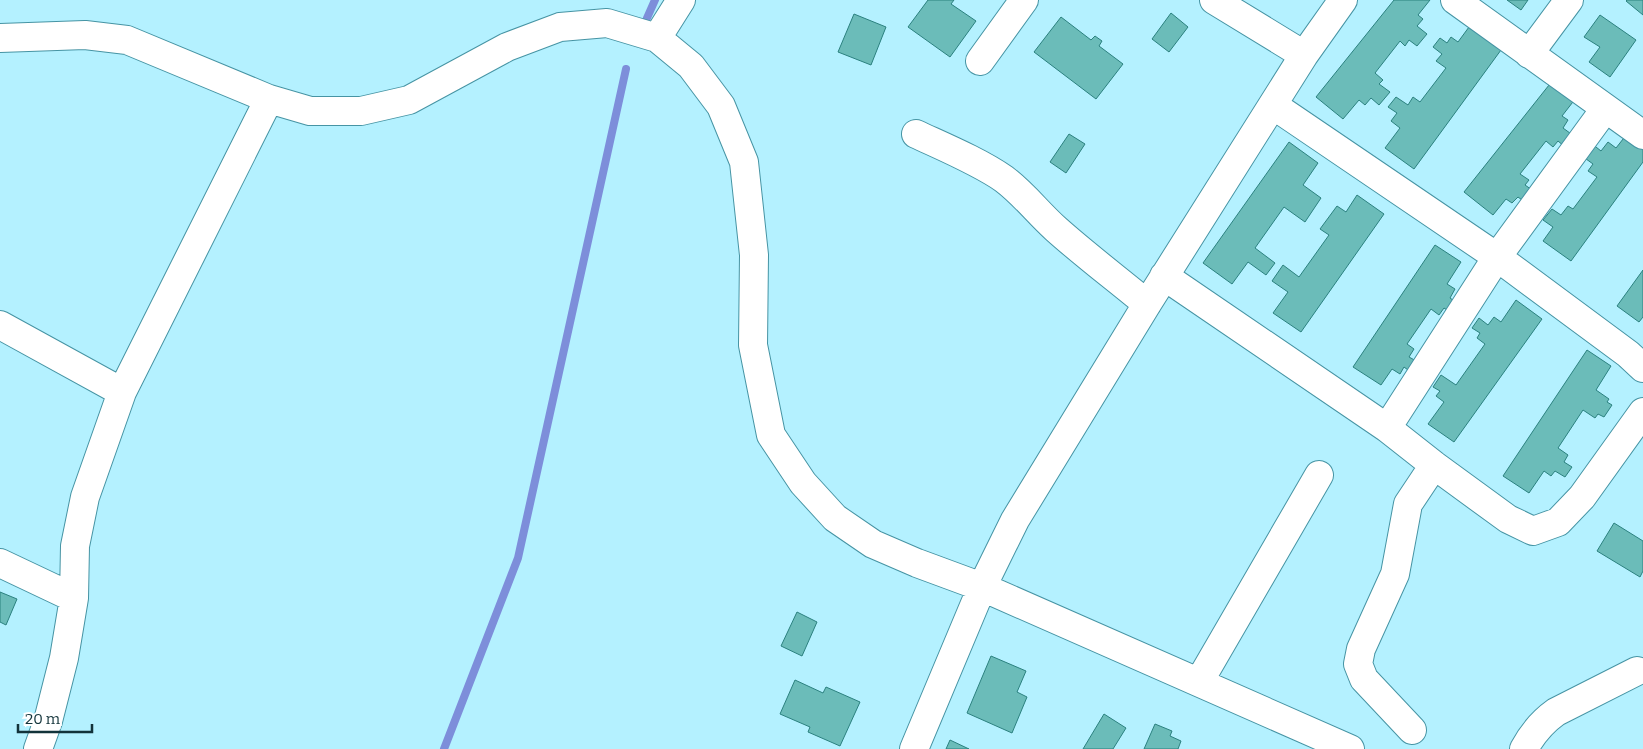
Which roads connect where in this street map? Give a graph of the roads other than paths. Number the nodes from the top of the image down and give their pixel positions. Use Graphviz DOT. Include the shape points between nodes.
graph roads {
  1 [pos="681,0"];
  2 [pos="1024,0"];
  3 [pos="1214,0"];
  4 [pos="1343,0"];
  5 [pos="1455,0"];
  6 [pos="1569,0"];
  7 [pos="0,38"];
  8 [pos="657,38"];
  9 [pos="1304,54"];
  10 [pos="1529,54"];
  11 [pos="980,61"];
  12 [pos="269,99"];
  13 [pos="1273,105"];
  14 [pos="1605,109"];
  15 [pos="916,134"];
  16 [pos="1643,135"];
  17 [pos="1497,257"];
  18 [pos="1164,276"];
  19 [pos="1147,304"];
  20 [pos="0,325"];
  21 [pos="1643,368"];
  22 [pos="122,392"];
  23 [pos="1643,412"];
  24 [pos="1387,428"];
  25 [pos="1434,465"];
  26 [pos="1319,475"];
  27 [pos="0,562"];
  28 [pos="982,587"];
  29 [pos="74,598"];
  30 [pos="1637,672"];
  31 [pos="1199,682"];
  32 [pos="1412,730"];
  33 [pos="38,749"];
  34 [pos="914,749"];
  35 [pos="1350,749"];
  36 [pos="1524,749"];
  1 -- 8 [label="street"];
  2 -- 11 [label="street"];
  3 -- 9 [label="street"];
  4 -- 9 [label="street"];
  5 -- 10 [label="street"];
  6 -- 10 [label="street"];
  7 -- 12 [label="street" via="85,35 127,40"];
  8 -- 12 [label="street" via="607,23 560,27 507,47 409,100 361,111 310,111"];
  8 -- 28 [label="street" via="691,66 721,106 744,162 754,255 753,345 771,435 803,482 835,518 873,544"];
  9 -- 13 [label="street"];
  10 -- 14 [label="street"];
  12 -- 22 [label="street"];
  13 -- 17 [label="street"];
  13 -- 18 [label="street"];
  14 -- 16 [label="street"];
  14 -- 17 [label="street"];
  15 -- 19 [label="street" via="1003,178 1074,245"];
  17 -- 21 [label="street"];
  17 -- 24 [label="street"];
  18 -- 19 [label="street"];
  18 -- 24 [label="street"];
  19 -- 28 [label="street" via="1015,520"];
  20 -- 22 [label="street"];
  22 -- 29 [label="street" via="85,496 76,546"];
  23 -- 25 [label="street" via="1582,497 1558,522 1533,531 1508,519"];
  24 -- 25 [label="street"];
  25 -- 32 [label="street" via="1408,504 1396,574 1361,649 1358,664 1364,679"];
  26 -- 31 [label="street"];
  27 -- 29 [label="street"];
  28 -- 31 [label="street"];
  28 -- 34 [label="street"];
  29 -- 33 [label="street" via="64,658"];
  30 -- 36 [label="street" via="1556,712 1530,737"];
  31 -- 35 [label="street"];
}
